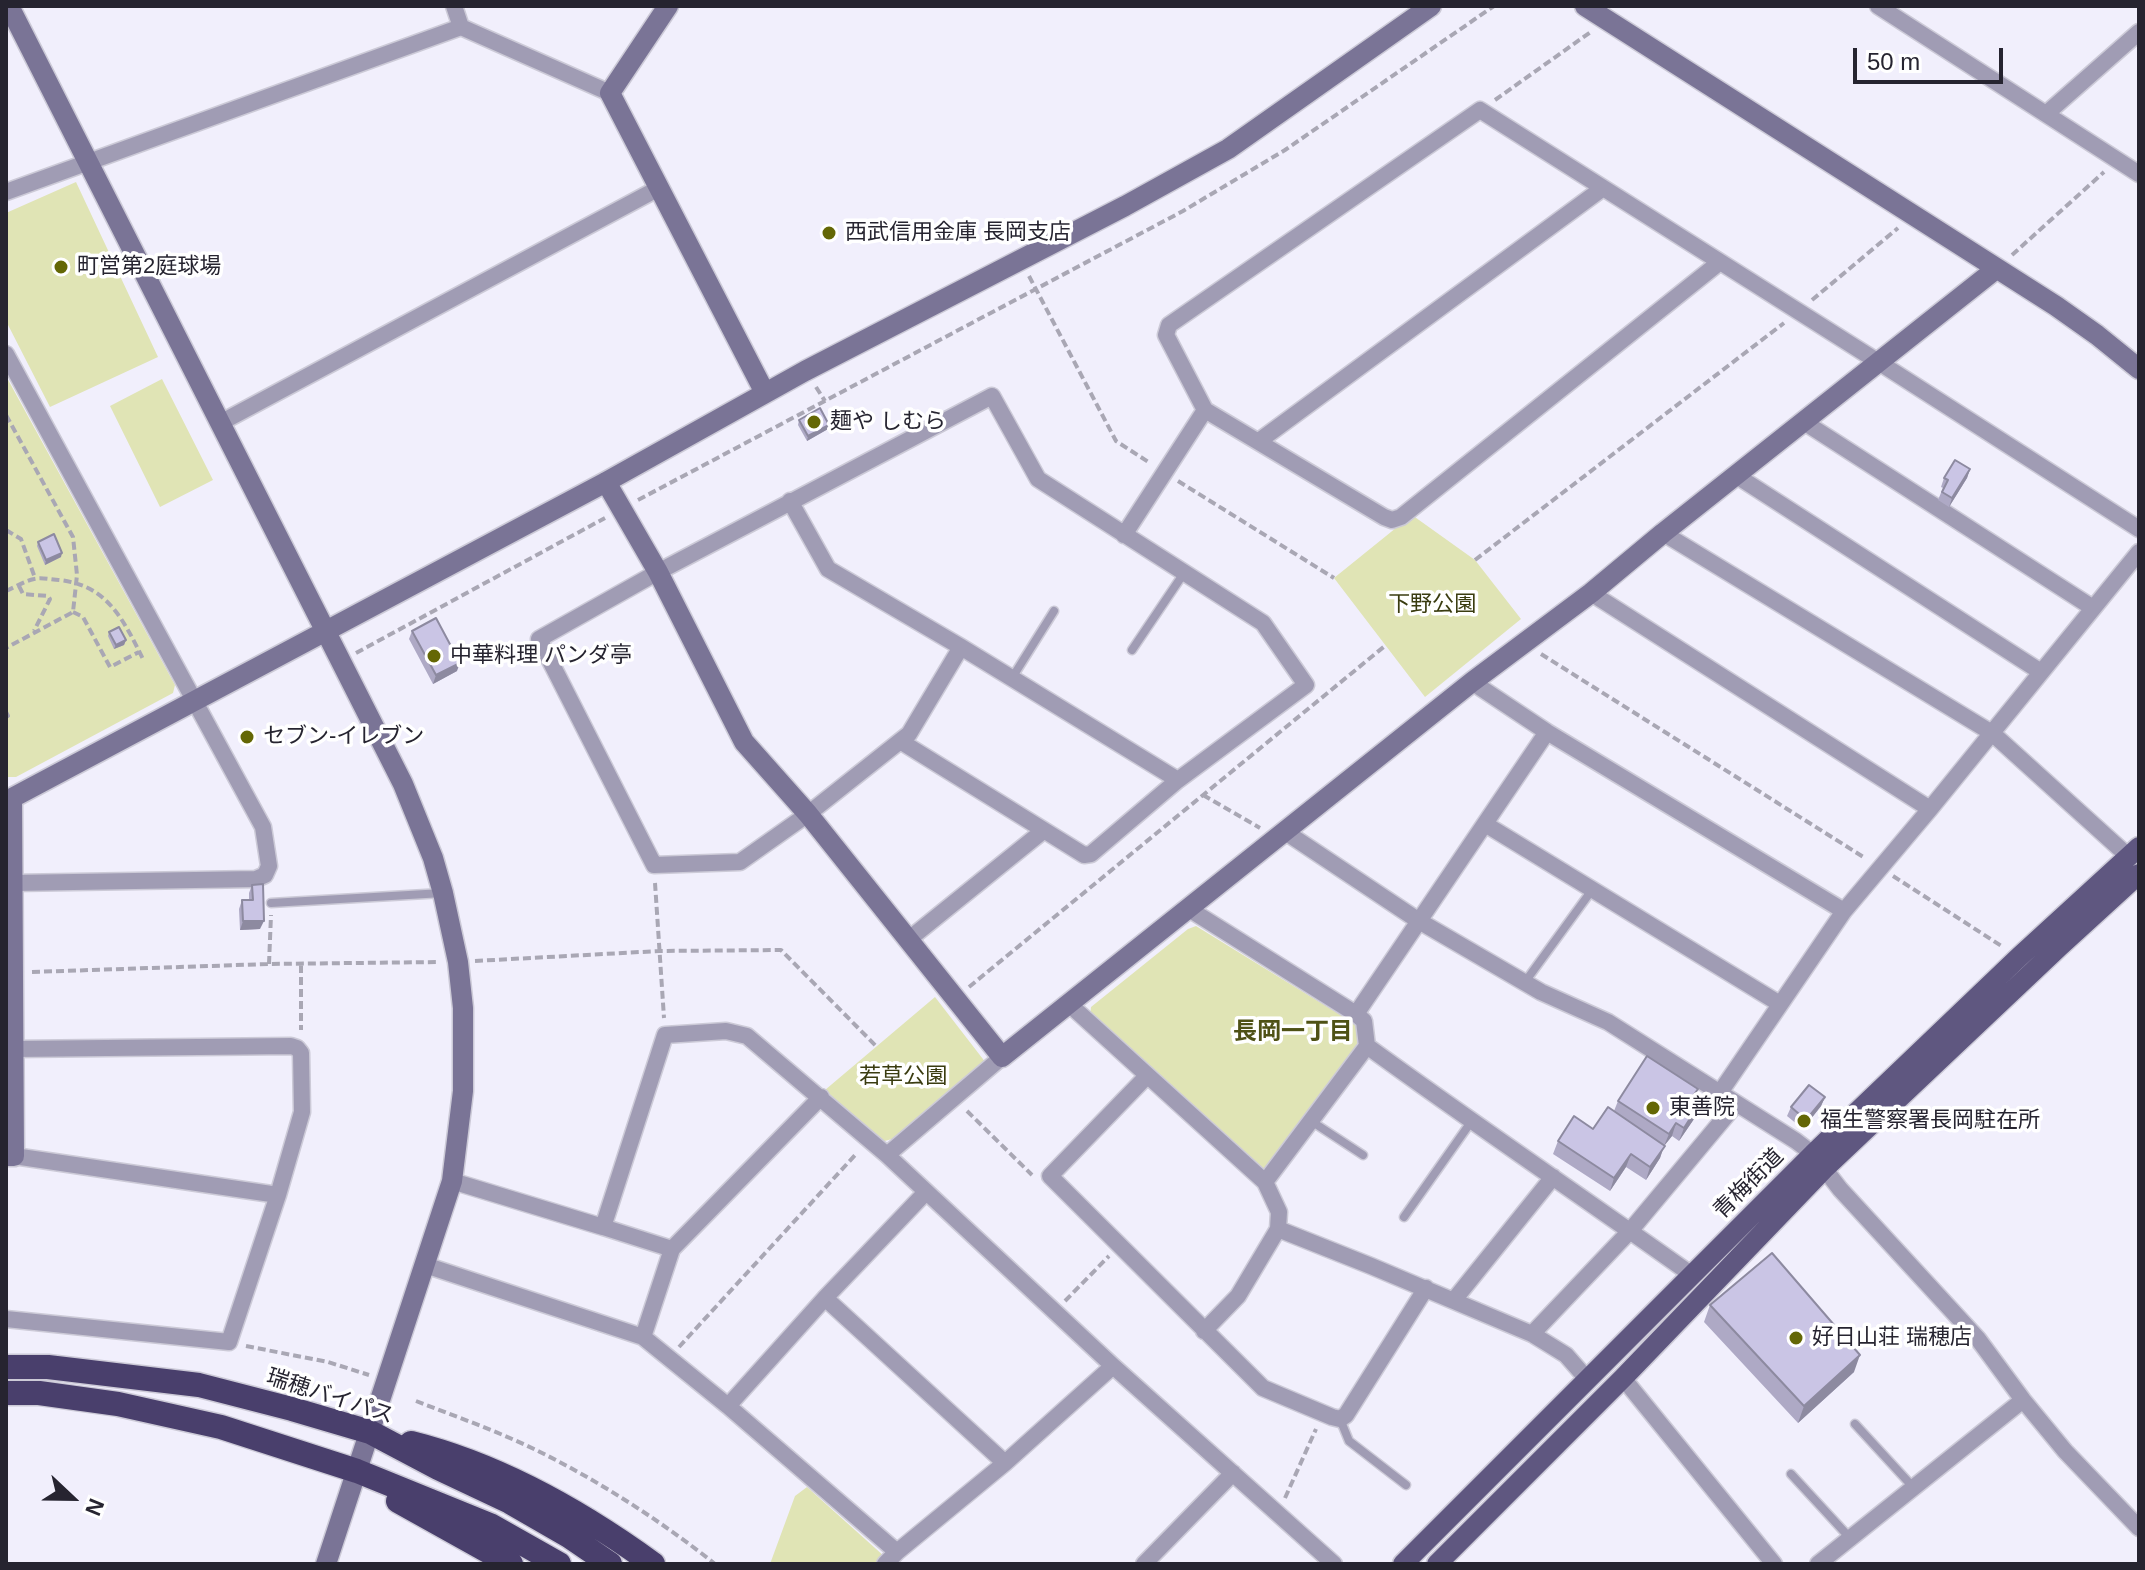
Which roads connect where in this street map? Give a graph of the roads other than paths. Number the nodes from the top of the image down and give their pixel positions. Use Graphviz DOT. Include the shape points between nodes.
graph roads {
  1 [pos="9,6"];
  2 [pos="454,6"];
  3 [pos="668,6"];
  4 [pos="1431,6"];
  5 [pos="1585,6"];
  6 [pos="1878,6"];
  7 [pos="461,27"];
  8 [pos="2139,32"];
  9 [pos="610,93"];
  10 [pos="2046,114"];
  11 [pos="87,163"];
  12 [pos="2139,174"];
  13 [pos="659,188"];
  14 [pos="1603,188"];
  15 [pos="6,192"];
  16 [pos="1720,262"];
  17 [pos="1996,269"];
  18 [pos="6,354"];
  19 [pos="1880,363"];
  20 [pos="2139,369"];
  21 [pos="765,393"];
  22 [pos="1205,410"];
  23 [pos="1804,422"];
  24 [pos="220,423"];
  25 [pos="1259,441"];
  26 [pos="1737,476"];
  27 [pos="606,482"];
  28 [pos="790,501"];
  29 [pos="2139,529"];
  30 [pos="1663,533"];
  31 [pos="1124,535"];
  32 [pos="2139,552"];
  33 [pos="658,572"];
  34 [pos="1184,573"];
  35 [pos="1591,593"];
  36 [pos="2093,608"];
  37 [pos="1054,611"];
  38 [pos="326,631"];
  39 [pos="961,647"];
  40 [pos="1132,650"];
  41 [pos="2041,672"];
  42 [pos="1012,679"];
  43 [pos="1472,682"];
  44 [pos="195,700"];
  45 [pos="1547,732"];
  46 [pos="1992,733"];
  47 [pos="900,741"];
  48 [pos="1178,780"];
  49 [pos="9,797"];
  50 [pos="1930,809"];
  51 [pos="808,814"];
  52 [pos="1485,824"];
  53 [pos="1043,831"];
  54 [pos="1280,834"];
  55 [pos="2134,851"];
  56 [pos="9,854"];
  57 [pos="2139,874"];
  58 [pos="13,883"];
  59 [pos="1592,890"];
  60 [pos="443,893"];
  61 [pos="271,903"];
  62 [pos="1189,909"];
  63 [pos="1844,911"];
  64 [pos="1419,921"];
  65 [pos="908,940"];
  66 [pos="10,973"];
  67 [pos="1525,982"];
  68 [pos="1069,1004"];
  69 [pos="1780,1004"];
  70 [pos="1356,1014"];
  71 [pos="1367,1046"];
  72 [pos="11,1056"];
  73 [pos="1002,1057"];
  74 [pos="1147,1076"];
  75 [pos="1719,1094"];
  76 [pos="821,1097"];
  77 [pos="1736,1104"];
  78 [pos="1311,1121"];
  79 [pos="1471,1122"];
  80 [pos="887,1155"];
  81 [pos="1363,1155"];
  82 [pos="10,1156"];
  83 [pos="1818,1162"];
  84 [pos="1553,1177"];
  85 [pos="452,1181"];
  86 [pos="1265,1182"];
  87 [pos="926,1192"];
  88 [pos="278,1195"];
  89 [pos="1404,1217"];
  90 [pos="603,1227"];
  91 [pos="1278,1229"];
  92 [pos="1630,1231"];
  93 [pos="672,1249"];
  94 [pos="425,1265"];
  95 [pos="1692,1275"];
  96 [pos="1426,1288"];
  97 [pos="825,1298"];
  98 [pos="1454,1300"];
  99 [pos="6,1319"];
  100 [pos="1204,1331"];
  101 [pos="1532,1334"];
  102 [pos="643,1337"];
  103 [pos="1113,1366"];
  104 [pos="6,1367"];
  105 [pos="1623,1378"];
  106 [pos="1587,1379"];
  107 [pos="6,1393"];
  108 [pos="2023,1400"];
  109 [pos="728,1406"];
  110 [pos="1340,1419"];
  111 [pos="1855,1424"];
  112 [pos="370,1432"];
  113 [pos="1005,1463"];
  114 [pos="357,1471"];
  115 [pos="1233,1473"];
  116 [pos="1791,1474"];
  117 [pos="1406,1485"];
  118 [pos="1913,1488"];
  119 [pos="2139,1528"];
  120 [pos="1850,1538"];
  121 [pos="891,1558"];
  122 [pos="326,1564"];
  123 [pos="511,1564"];
  124 [pos="559,1564"];
  125 [pos="610,1564"];
  126 [pos="653,1564"];
  127 [pos="1144,1564"];
  128 [pos="1334,1564"];
  129 [pos="1403,1564"];
  130 [pos="1437,1564"];
  131 [pos="1774,1564"];
  132 [pos="1818,1564"];
  1 -- 11 [label="street"];
  2 -- 7 [label="street"];
  3 -- 9 [label="street"];
  4 -- 21 [label="street" via="1228,149"];
  5 -- 17 [label="street"];
  6 -- 10 [label="street"];
  7 -- 9 [label="street"];
  7 -- 11 [label="street"];
  8 -- 10 [label="street"];
  9 -- 13 [label="street"];
  10 -- 12 [label="street"];
  11 -- 15 [label="street"];
  11 -- 24 [label="street"];
  13 -- 21 [label="street"];
  13 -- 24 [label="street"];
  14 -- 16 [label="street"];
  14 -- 22 [label="street" via="1480,110 1169,325 1166,335"];
  14 -- 25 [label="street"];
  16 -- 19 [label="street"];
  16 -- 25 [label="street" via="1401,517 1384,517"];
  17 -- 19 [label="street"];
  17 -- 20 [label="street" via="2066,313"];
  18 -- 44 [label="street"];
  19 -- 23 [label="street"];
  19 -- 29 [label="street"];
  21 -- 27 [label="street"];
  22 -- 25 [label="street"];
  22 -- 31 [label="street"];
  23 -- 26 [label="street"];
  23 -- 36 [label="street"];
  24 -- 38 [label="street"];
  26 -- 30 [label="street"];
  26 -- 41 [label="street"];
  27 -- 33 [label="street"];
  27 -- 38 [label="street"];
  28 -- 31 [label="street" via="992,396 1038,479"];
  28 -- 33 [label="street"];
  28 -- 39 [label="street" via="828,569"];
  30 -- 35 [label="street"];
  30 -- 46 [label="street"];
  31 -- 34 [label="street"];
  32 -- 36 [label="street"];
  33 -- 51 [label="street" via="744,742"];
  33 -- 51 [label="street" via="539,639 654,865 740,862"];
  34 -- 40 [label="lane"];
  34 -- 48 [label="street" via="1263,623 1306,685"];
  35 -- 43 [label="street"];
  35 -- 50 [label="street"];
  36 -- 41 [label="street"];
  37 -- 42 [label="lane"];
  38 -- 44 [label="street"];
  38 -- 60 [label="street" via="419,822"];
  39 -- 42 [label="street"];
  39 -- 47 [label="street"];
  41 -- 46 [label="street"];
  42 -- 48 [label="street"];
  43 -- 45 [label="street"];
  43 -- 54 [label="street"];
  44 -- 49 [label="street"];
  44 -- 58 [label="street" via="263,827 269,866 265,875"];
  45 -- 52 [label="street"];
  45 -- 63 [label="street"];
  46 -- 50 [label="street"];
  46 -- 55 [label="street"];
  47 -- 51 [label="street"];
  47 -- 53 [label="street"];
  48 -- 53 [label="street" via="1091,854 1077,853"];
  49 -- 56 [label="street"];
  50 -- 63 [label="street"];
  51 -- 65 [label="street"];
  52 -- 59 [label="street"];
  52 -- 64 [label="street"];
  53 -- 65 [label="street"];
  54 -- 62 [label="street"];
  54 -- 64 [label="street"];
  55 -- 83 [label="main road, 青梅街道" via="2019,957"];
  56 -- 58 [label="street"];
  57 -- 83 [label="main road, 青梅街道"];
  58 -- 66 [label="street"];
  59 -- 67 [label="lane"];
  59 -- 69 [label="street"];
  60 -- 61 [label="lane"];
  60 -- 85 [label="street" via="463,1008 463,1091"];
  62 -- 68 [label="street"];
  62 -- 70 [label="street"];
  63 -- 69 [label="street"];
  64 -- 67 [label="street"];
  64 -- 70 [label="street"];
  65 -- 73 [label="street"];
  66 -- 72 [label="street"];
  67 -- 75 [label="street" via="1608,1022"];
  68 -- 73 [label="street"];
  68 -- 74 [label="street"];
  69 -- 75 [label="street"];
  70 -- 71 [label="street" via="1364,1021"];
  71 -- 78 [label="street"];
  71 -- 79 [label="street"];
  72 -- 82 [label="street"];
  72 -- 88 [label="street" via="297,1048 302,1112"];
  73 -- 80 [label="street"];
  74 -- 86 [label="street"];
  74 -- 100 [label="street" via="1050,1176"];
  75 -- 77 [label="street"];
  76 -- 80 [label="street"];
  76 -- 90 [label="street" via="747,1036 726,1031 665,1035"];
  76 -- 93 [label="street"];
  77 -- 83 [label="street"];
  77 -- 92 [label="street"];
  78 -- 81 [label="lane"];
  78 -- 86 [label="street"];
  79 -- 84 [label="street"];
  79 -- 89 [label="lane"];
  80 -- 87 [label="street"];
  82 -- 88 [label="street"];
  83 -- 95 [label="main road, 青梅街道"];
  83 -- 105 [label="main road, 青梅街道"];
  83 -- 108 [label="street" via="1978,1339"];
  84 -- 92 [label="street"];
  84 -- 98 [label="street"];
  85 -- 90 [label="street"];
  85 -- 94 [label="street"];
  86 -- 91 [label="street" via="1279,1212"];
  87 -- 97 [label="street"];
  87 -- 103 [label="street"];
  88 -- 99 [label="street" via="229,1342"];
  90 -- 93 [label="street"];
  91 -- 96 [label="street"];
  91 -- 100 [label="street" via="1238,1296"];
  92 -- 95 [label="street"];
  92 -- 101 [label="street"];
  93 -- 102 [label="street"];
  94 -- 102 [label="street"];
  94 -- 112 [label="street"];
  95 -- 106 [label="main road, 青梅街道"];
  96 -- 98 [label="street"];
  96 -- 110 [label="street"];
  97 -- 109 [label="street"];
  97 -- 113 [label="street"];
  98 -- 101 [label="street"];
  100 -- 110 [label="street" via="1263,1388"];
  101 -- 106 [label="street" via="1566,1355"];
  102 -- 109 [label="street"];
  103 -- 113 [label="street"];
  103 -- 115 [label="street"];
  104 -- 112 [label="highway, 瑞穂バイパス" via="199,1385"];
  105 -- 130 [label="main road, 青梅街道"];
  105 -- 131 [label="street"];
  106 -- 129 [label="main road, 青梅街道"];
  107 -- 114 [label="highway" via="133,1407 221,1427"];
  108 -- 118 [label="street"];
  108 -- 119 [label="street"];
  109 -- 121 [label="street"];
  110 -- 117 [label="lane" via="1349,1441"];
  111 -- 118 [label="lane"];
  112 -- 114 [label="street"];
  112 -- 125 [label="highway, 瑞穂バイパス" via="510,1502"];
  112 -- 126 [label="highway" via="446,1452 520,1484 595,1524"];
  113 -- 121 [label="street"];
  114 -- 122 [label="street"];
  114 -- 123 [label="highway" via="400,1504"];
  114 -- 124 [label="highway" via="490,1525"];
  115 -- 127 [label="street"];
  115 -- 128 [label="street"];
  116 -- 120 [label="lane"];
  118 -- 120 [label="street"];
  120 -- 132 [label="street"];
}
